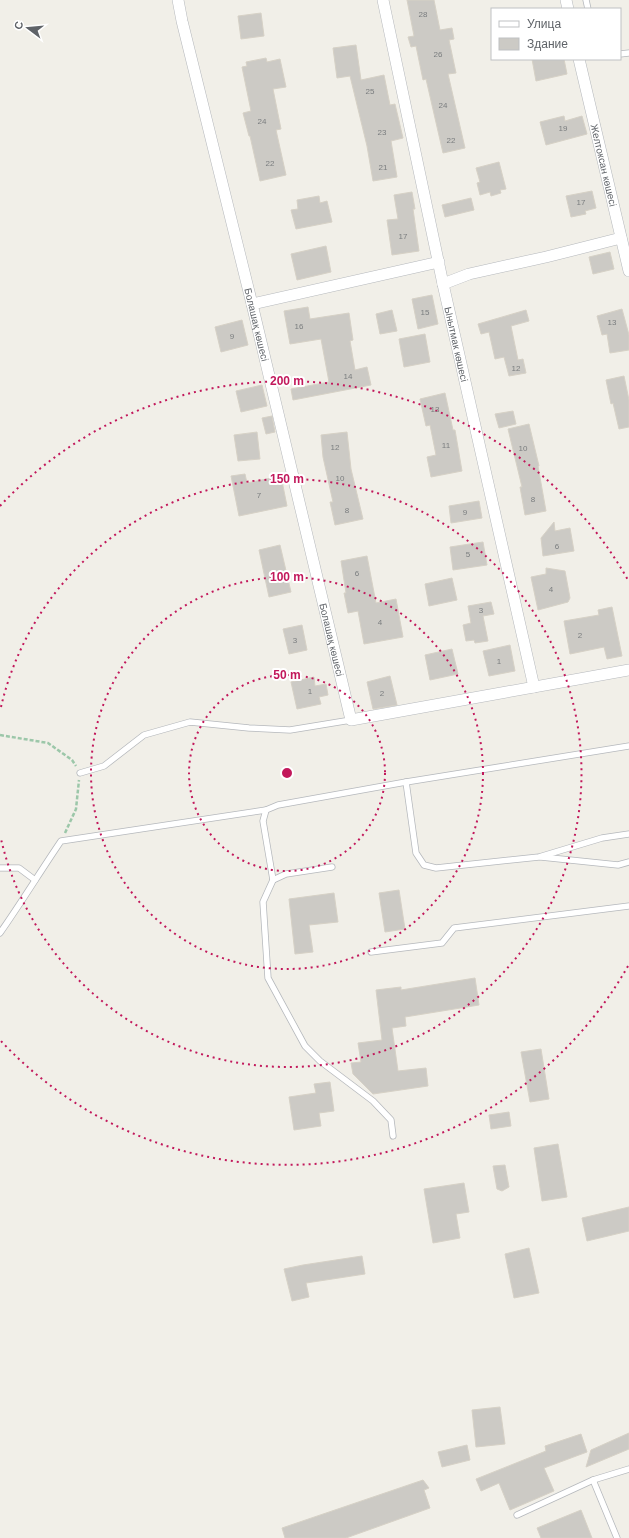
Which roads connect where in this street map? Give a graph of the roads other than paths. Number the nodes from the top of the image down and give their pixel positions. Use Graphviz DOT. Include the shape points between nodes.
graph roads {
  1 [pos="178,0"];
  2 [pos="383,0"];
  3 [pos="579,60"];
  4 [pos="621,238"];
  5 [pos="439,262"];
  6 [pos="629,271"];
  7 [pos="443,284"];
  8 [pos="252,304"];
  9 [pos="629,670"];
  10 [pos="534,687"];
  11 [pos="351,720"];
  12 [pos="629,746"];
  13 [pos="80,773"];
  14 [pos="406,782"];
  15 [pos="266,810"];
  16 [pos="629,834"];
  17 [pos="538,857"];
  18 [pos="629,862"];
  19 [pos="332,867"];
  20 [pos="0,868"];
  21 [pos="35,880"];
  22 [pos="273,880"];
  23 [pos="629,906"];
  24 [pos="0,933"];
  25 [pos="371,952"];
  26 [pos="393,1136"];
  27 [pos="629,1469"];
  28 [pos="594,1480"];
  29 [pos="517,1515"];
  30 [pos="617,1538"];
  1 -- 8 [label="street, Болашақ көшесі"];
  2 -- 5 [label="street, Ынытмак көшесі"];
  3 -- 4 [label="street, Желтоксан көшесі"];
  4 -- 6 [label="street, Желтоксан көшесі"];
  4 -- 7 [label="street" via="546,258 469,274"];
  5 -- 7 [label="street, Ынытмак көшесі"];
  5 -- 8 [label="street"];
  7 -- 10 [label="street, Ынытмак көшесі"];
  8 -- 11 [label="street, Болашақ көшесі"];
  9 -- 10 [label="street"];
  10 -- 11 [label="street"];
  11 -- 13 [label="lane" via="290,730 190,722 144,735 104,766"];
  12 -- 14 [label="lane"];
  14 -- 15 [label="lane" via="278,805"];
  14 -- 17 [label="lane" via="416,853 424,865 436,868"];
  15 -- 21 [label="lane" via="61,841"];
  15 -- 22 [label="lane" via="263,821"];
  16 -- 17 [label="lane" via="602,838"];
  17 -- 18 [label="lane" via="618,864"];
  19 -- 22 [label="lane" via="286,874"];
  20 -- 21 [label="lane" via="19,868"];
  21 -- 24 [label="lane"];
  22 -- 26 [label="lane" via="262,902 268,978 305,1046 320,1061 373,1101 391,1120"];
  23 -- 25 [label="lane" via="454,928 442,943"];
  27 -- 28 [label="lane"];
  28 -- 29 [label="lane"];
  28 -- 30 [label="lane"];
}
